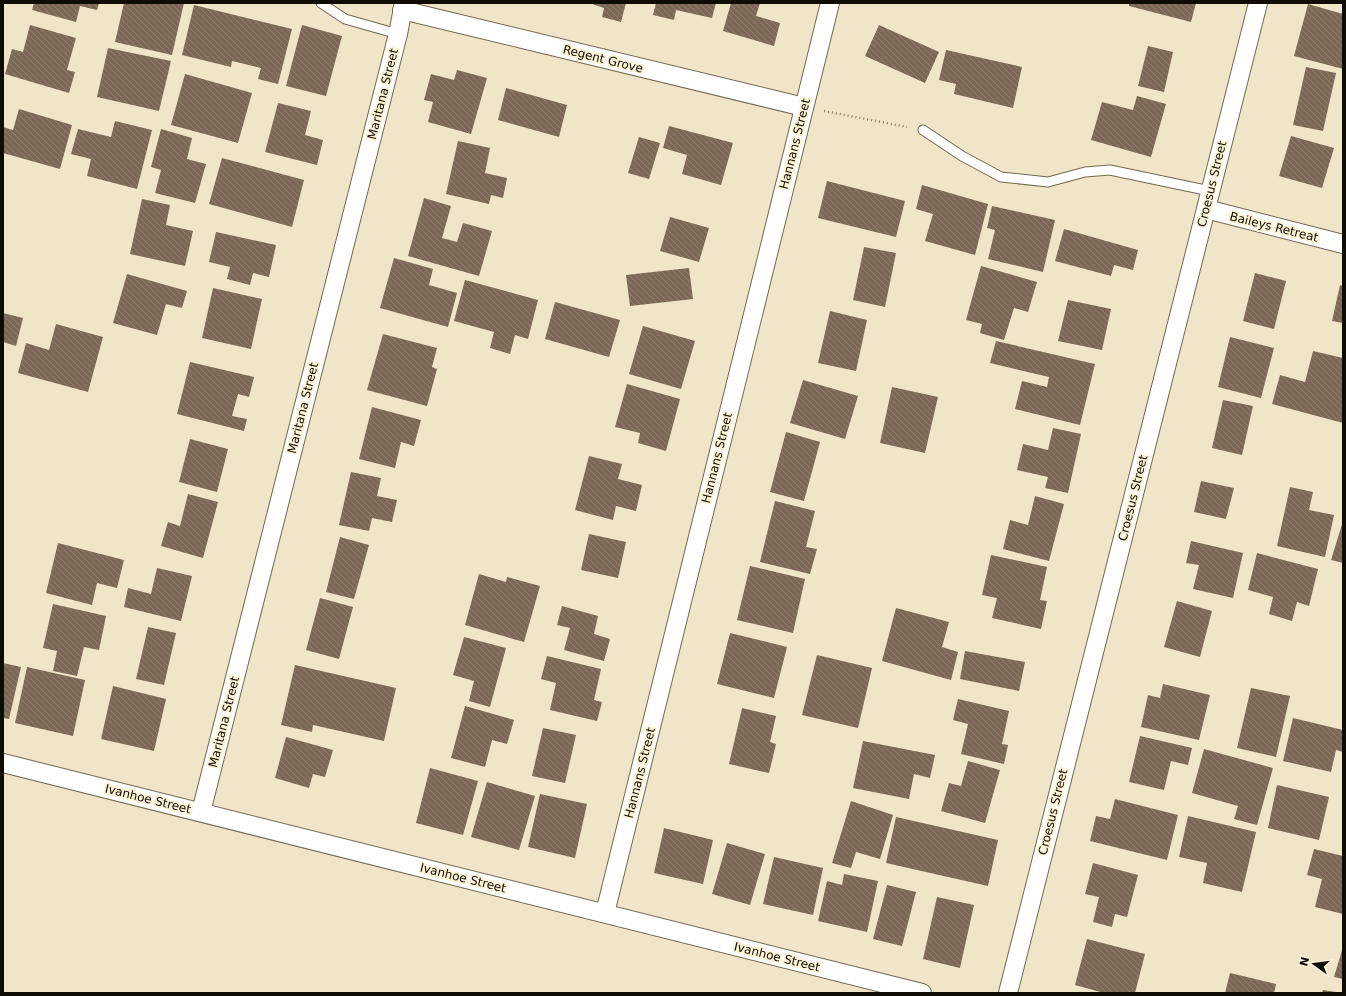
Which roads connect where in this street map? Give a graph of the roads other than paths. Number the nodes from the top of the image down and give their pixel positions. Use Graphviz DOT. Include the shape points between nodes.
graph roads {
  1 [pos="321,3"];
  2 [pos="830,3"];
  3 [pos="1258,3"];
  4 [pos="403,7"];
  5 [pos="398,34"];
  6 [pos="804,107"];
  7 [pos="923,130"];
  8 [pos="1210,191"];
  9 [pos="1206,209"];
  10 [pos="1343,244"];
  11 [pos="3,763"];
  12 [pos="201,812"];
  13 [pos="605,914"];
  14 [pos="922,993"];
  15 [pos="1008,993"];
  1 -- 5 [label="lane" via="345,19"];
  2 -- 6 [label="street, Hannans Street"];
  3 -- 8 [label="street, Croesus Street"];
  4 -- 5 [label="street, Maritana Street"];
  4 -- 6 [label="street, Regent Grove"];
  5 -- 12 [label="street, Maritana Street"];
  6 -- 13 [label="street, Hannans Street"];
  7 -- 8 [label="lane" via="962,156 1001,177 1048,182 1085,172 1110,170"];
  8 -- 9 [label="street, Croesus Street"];
  9 -- 10 [label="street, Baileys Retreat"];
  9 -- 15 [label="street, Croesus Street"];
  11 -- 12 [label="street, Ivanhoe Street"];
  12 -- 13 [label="street, Ivanhoe Street"];
  13 -- 14 [label="street, Ivanhoe Street"];
}
